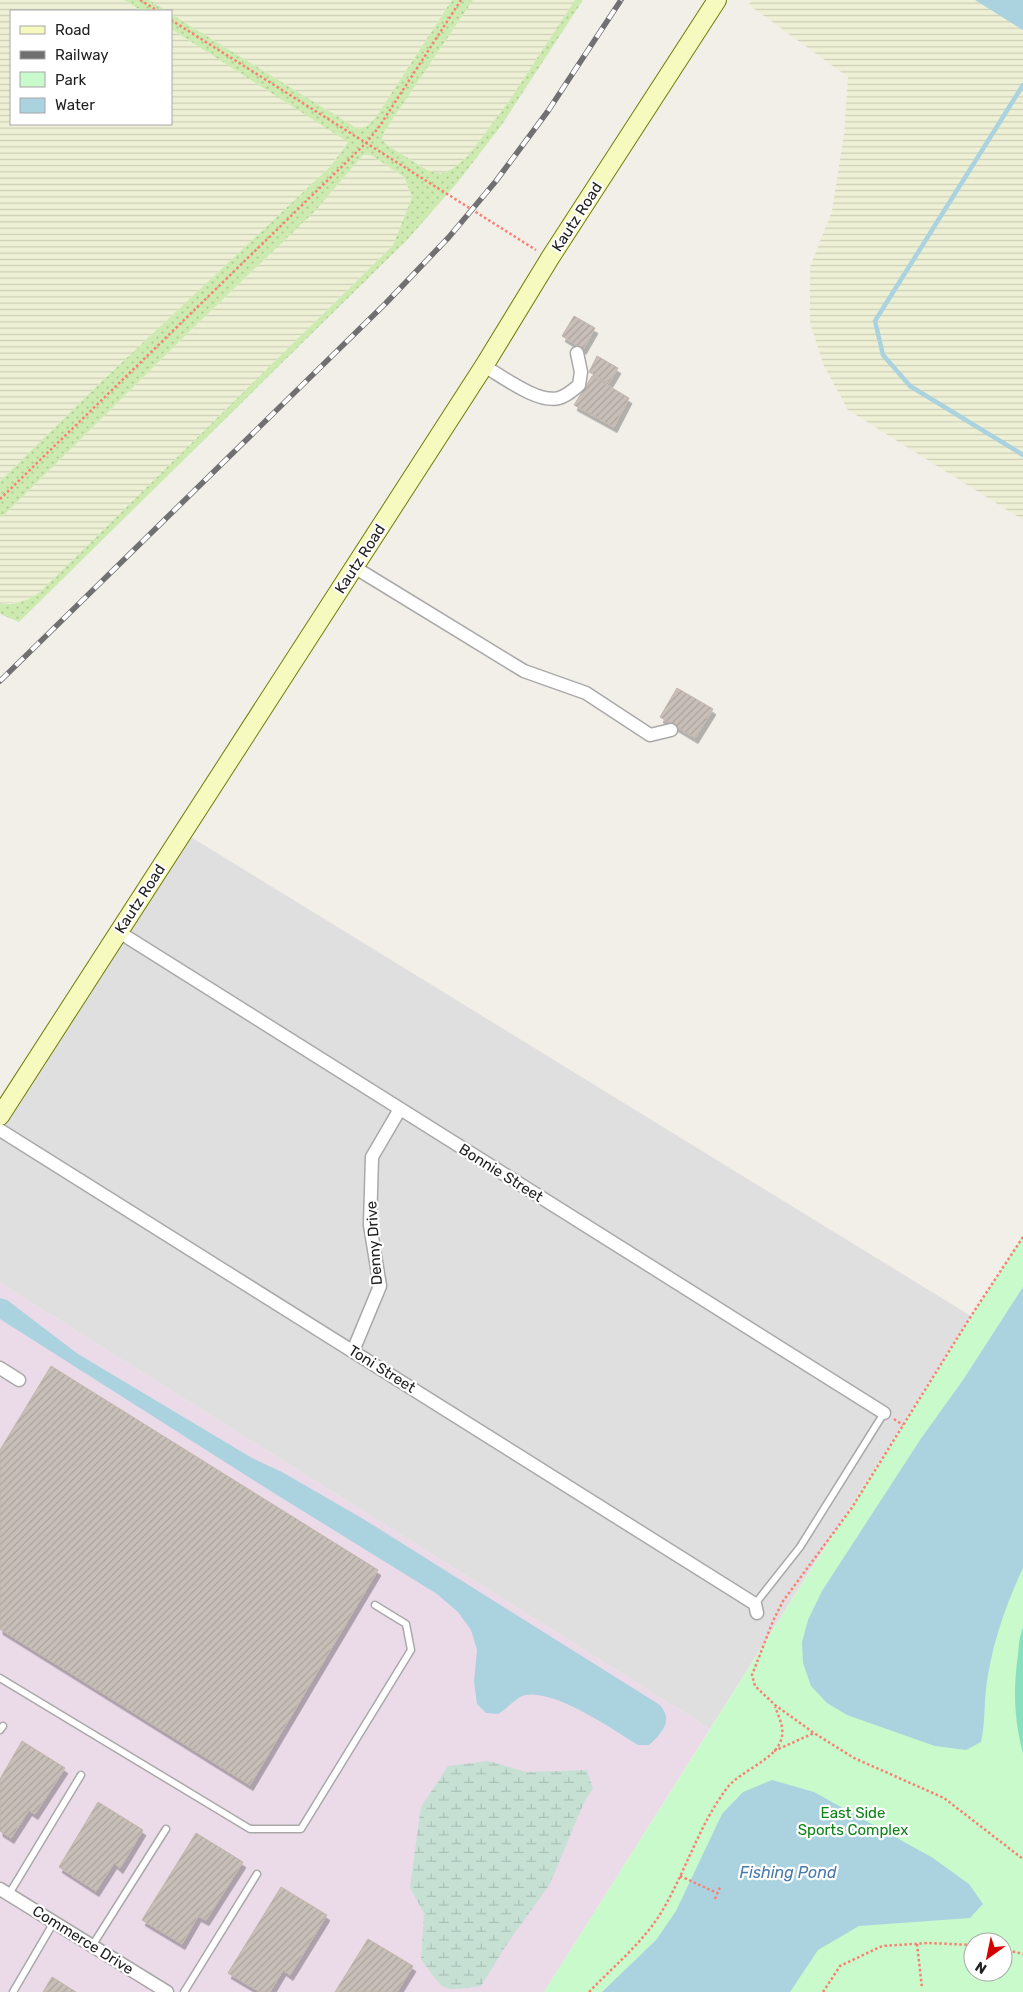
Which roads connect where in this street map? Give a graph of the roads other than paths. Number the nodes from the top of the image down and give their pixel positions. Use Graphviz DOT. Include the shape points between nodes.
graph roads {
  1 [pos="718,0"];
  2 [pos="577,353"];
  3 [pos="484,366"];
  4 [pos="354,567"];
  5 [pos="671,730"];
  6 [pos="119,932"];
  7 [pos="400,1109"];
  8 [pos="0,1116"];
  9 [pos="0,1130"];
  10 [pos="353,1351"];
  11 [pos="0,1368"];
  12 [pos="19,1380"];
  13 [pos="884,1413"];
  14 [pos="375,1606"];
  15 [pos="756,1609"];
  16 [pos="0,1678"];
  17 [pos="81,1775"];
  18 [pos="166,1829"];
  19 [pos="257,1874"];
  20 [pos="4,1891"];
  21 [pos="54,1922"];
  22 [pos="92,1946"];
  23 [pos="151,1988"];
  24 [pos="13,1992"];
  25 [pos="167,1992"];
  26 [pos="184,1992"];
  1 -- 3 [label="street, Kautz Road" via="550,258"];
  2 -- 3 [label="street" via="581,372 579,386 559,399 533,394"];
  3 -- 4 [label="street, Kautz Road"];
  4 -- 5 [label="street" via="524,671 586,693 650,735"];
  4 -- 6 [label="street, Kautz Road"];
  6 -- 7 [label="street, Bonnie Street"];
  6 -- 8 [label="street, Kautz Road"];
  7 -- 10 [label="street, Denny Drive" via="372,1157 370,1225 380,1286"];
  7 -- 13 [label="street, Bonnie Street"];
  9 -- 10 [label="street, Toni Street"];
  10 -- 15 [label="street, Toni Street"];
  11 -- 12 [label="street"];
  13 -- 15 [label="lane" via="800,1547"];
  14 -- 16 [label="lane" via="406,1624 411,1650 301,1829 250,1829"];
  17 -- 20 [label="lane"];
  18 -- 22 [label="lane"];
  19 -- 26 [label="lane"];
  20 -- 21 [label="street, Commerce Drive"];
  21 -- 22 [label="street, Commerce Drive"];
  21 -- 24 [label="lane"];
  22 -- 23 [label="street, Commerce Drive"];
  23 -- 25 [label="street, Commerce Drive"];
}
